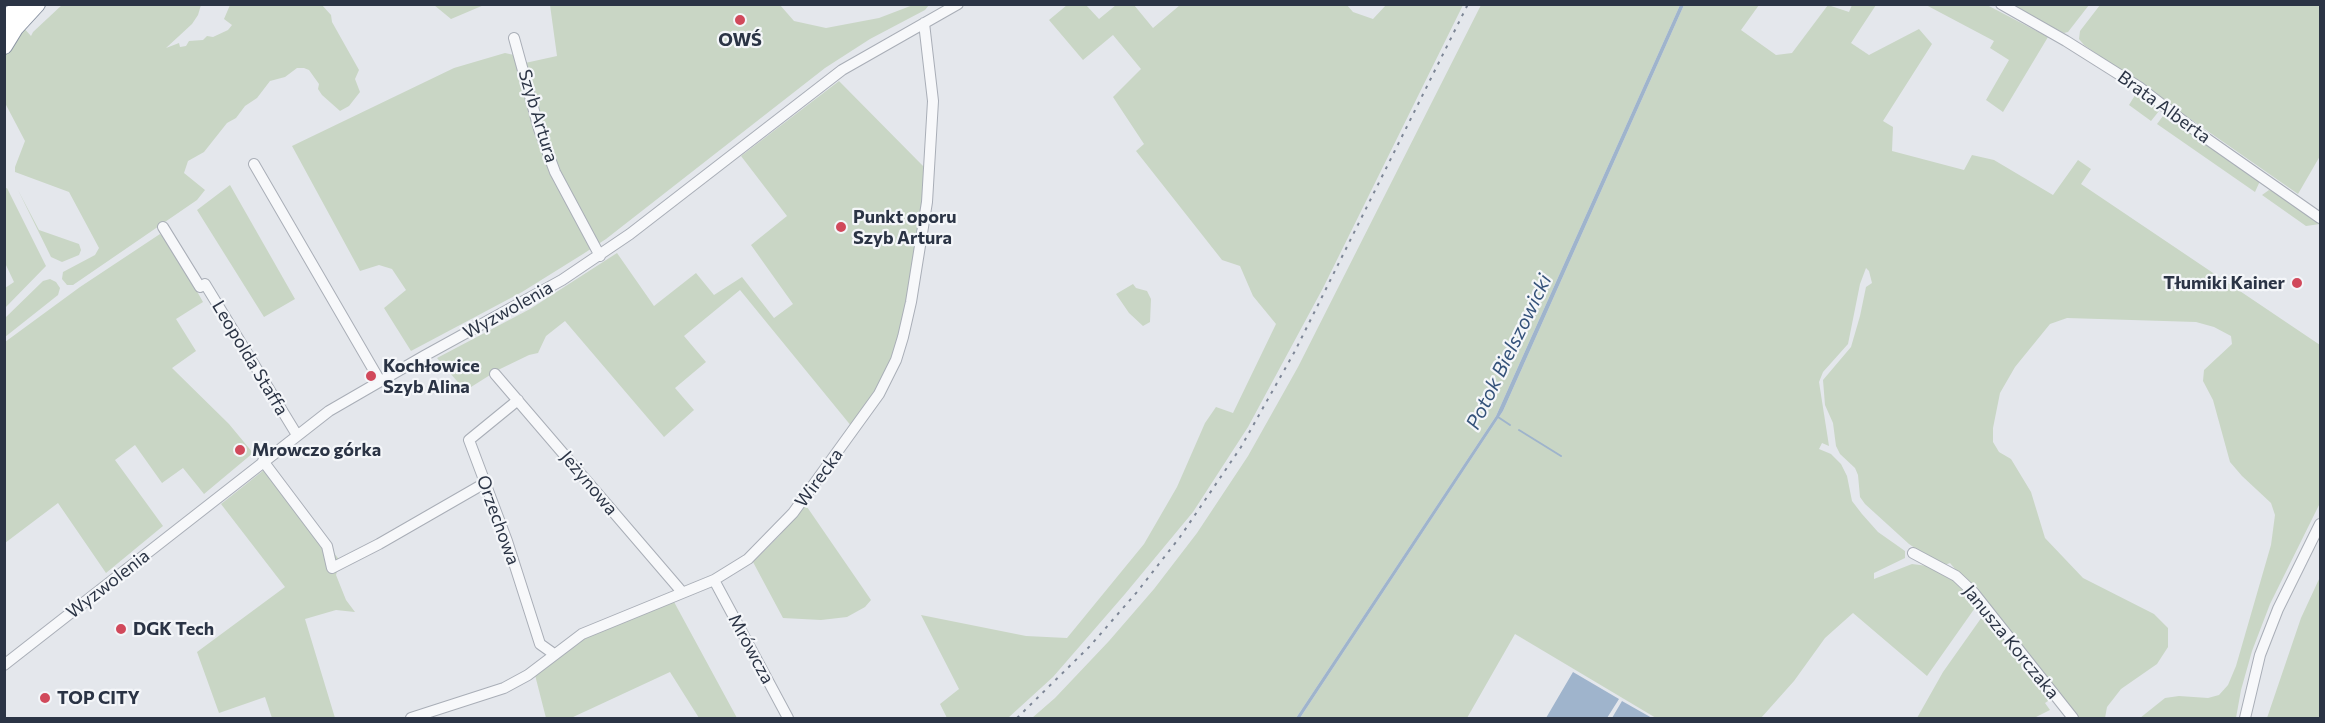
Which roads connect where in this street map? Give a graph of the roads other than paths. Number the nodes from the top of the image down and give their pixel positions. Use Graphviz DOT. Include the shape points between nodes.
graph roads {
  1 [pos="24,4"];
  2 [pos="37,4"];
  3 [pos="936,4"];
  4 [pos="958,4"];
  5 [pos="2001,4"];
  6 [pos="4,19"];
  7 [pos="928,21"];
  8 [pos="514,38"];
  9 [pos="4,46"];
  10 [pos="254,164"];
  11 [pos="2320,218"];
  12 [pos="164,227"];
  13 [pos="600,256"];
  14 [pos="495,374"];
  15 [pos="380,381"];
  16 [pos="518,400"];
  17 [pos="297,435"];
  18 [pos="263,462"];
  19 [pos="485,483"];
  20 [pos="2320,524"];
  21 [pos="1913,554"];
  22 [pos="714,580"];
  23 [pos="682,592"];
  24 [pos="554,654"];
  25 [pos="4,664"];
  26 [pos="411,718"];
  27 [pos="788,718"];
  28 [pos="2073,718"];
  29 [pos="2246,718"];
  1 -- 6 [label="highway"];
  2 -- 9 [label="highway"];
  3 -- 7 [label="street, Wirecka"];
  4 -- 7 [label="street, Wyzwolenia"];
  5 -- 11 [label="street, Brata Alberta" via="2139,87"];
  7 -- 13 [label="street, Wyzwolenia" via="866,55 813,91"];
  7 -- 22 [label="street, Wirecka" via="933,101 927,202 910,309 896,360 869,408 793,513 748,559"];
  8 -- 13 [label="street, Szyb Artura" via="551,162"];
  10 -- 15 [label="street"];
  12 -- 17 [label="street, Leopolda Staffa" via="200,287 205,284"];
  13 -- 15 [label="street, Wyzwolenia"];
  14 -- 16 [label="street, Jeżynowa"];
  15 -- 17 [label="street, Wyzwolenia"];
  16 -- 19 [label="street, Orzechowa" via="469,440"];
  16 -- 23 [label="street, Jeżynowa"];
  17 -- 18 [label="street, Wyzwolenia"];
  18 -- 19 [label="street" via="327,546 332,568"];
  18 -- 25 [label="street, Wyzwolenia"];
  19 -- 24 [label="street, Orzechowa" via="540,644"];
  20 -- 29 [label="street" via="2260,655"];
  21 -- 28 [label="street, Janusza Korczaka" via="1956,576 1974,593"];
  22 -- 23 [label="street, Wirecka"];
  22 -- 27 [label="street, Mrówcza"];
  23 -- 24 [label="street, Wirecka" via="582,634"];
  24 -- 26 [label="street, Wirecka" via="504,688"];
}
